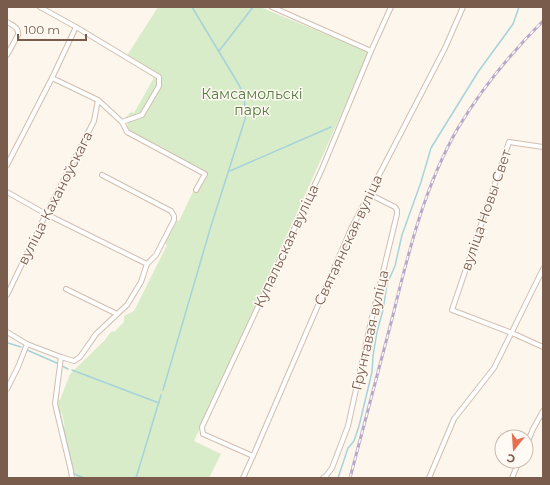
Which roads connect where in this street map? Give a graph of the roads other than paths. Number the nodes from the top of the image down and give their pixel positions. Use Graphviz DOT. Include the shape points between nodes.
graph roads {
  1 [pos="40,7"];
  2 [pos="272,7"];
  3 [pos="391,7"];
  4 [pos="463,7"];
  5 [pos="7,22"];
  6 [pos="76,27"];
  7 [pos="371,51"];
  8 [pos="7,56"];
  9 [pos="52,78"];
  10 [pos="98,100"];
  11 [pos="122,122"];
  12 [pos="543,147"];
  13 [pos="7,165"];
  14 [pos="102,175"];
  15 [pos="196,190"];
  16 [pos="7,192"];
  17 [pos="369,194"];
  18 [pos="46,214"];
  19 [pos="147,264"];
  20 [pos="543,269"];
  21 [pos="66,289"];
  22 [pos="7,295"];
  23 [pos="116,314"];
  24 [pos="7,332"];
  25 [pos="512,333"];
  26 [pos="27,344"];
  27 [pos="543,347"];
  28 [pos="61,357"];
  29 [pos="7,388"];
  30 [pos="543,412"];
  31 [pos="533,429"];
  32 [pos="253,456"];
  33 [pos="72,478"];
  34 [pos="243,478"];
  35 [pos="323,478"];
  36 [pos="429,478"];
  1 -- 6 [label="street"];
  2 -- 7 [label="street"];
  3 -- 7 [label="street, Купальская вуліца"];
  4 -- 17 [label="street, Святаянская вуліца" via="445,48"];
  5 -- 8 [label="street" via="16,27 18,32"];
  6 -- 9 [label="street"];
  6 -- 11 [label="street" via="159,77 159,86 142,115"];
  7 -- 32 [label="street, Купальская вуліца" via="322,169 202,427 203,434"];
  9 -- 10 [label="street"];
  9 -- 13 [label="street"];
  10 -- 11 [label="street"];
  10 -- 18 [label="street, вуліца Каханоўскага" via="94,121"];
  11 -- 15 [label="street" via="127,132 205,174"];
  12 -- 25 [label="street, вуліца Новы Свет" via="509,142 452,310"];
  14 -- 19 [label="street" via="171,211 174,216 156,255"];
  16 -- 18 [label="street"];
  17 -- 32 [label="street, Святаянская вуліца" via="351,228"];
  17 -- 35 [label="street, Грунтавая вуліца" via="395,206 397,214 352,412 332,468"];
  18 -- 19 [label="street"];
  18 -- 22 [label="street, вуліца Каханоўскага"];
  19 -- 23 [label="street" via="141,282 127,305"];
  20 -- 25 [label="street"];
  21 -- 23 [label="street"];
  23 -- 28 [label="street" via="96,334 80,357 74,361"];
  24 -- 26 [label="street"];
  25 -- 27 [label="street"];
  25 -- 36 [label="street" via="494,368 454,419"];
  26 -- 28 [label="street"];
  26 -- 29 [label="street"];
  28 -- 33 [label="street" via="55,404"];
  30 -- 31 [label="street"];
  32 -- 34 [label="street, Святаянская вуліца"];
}
